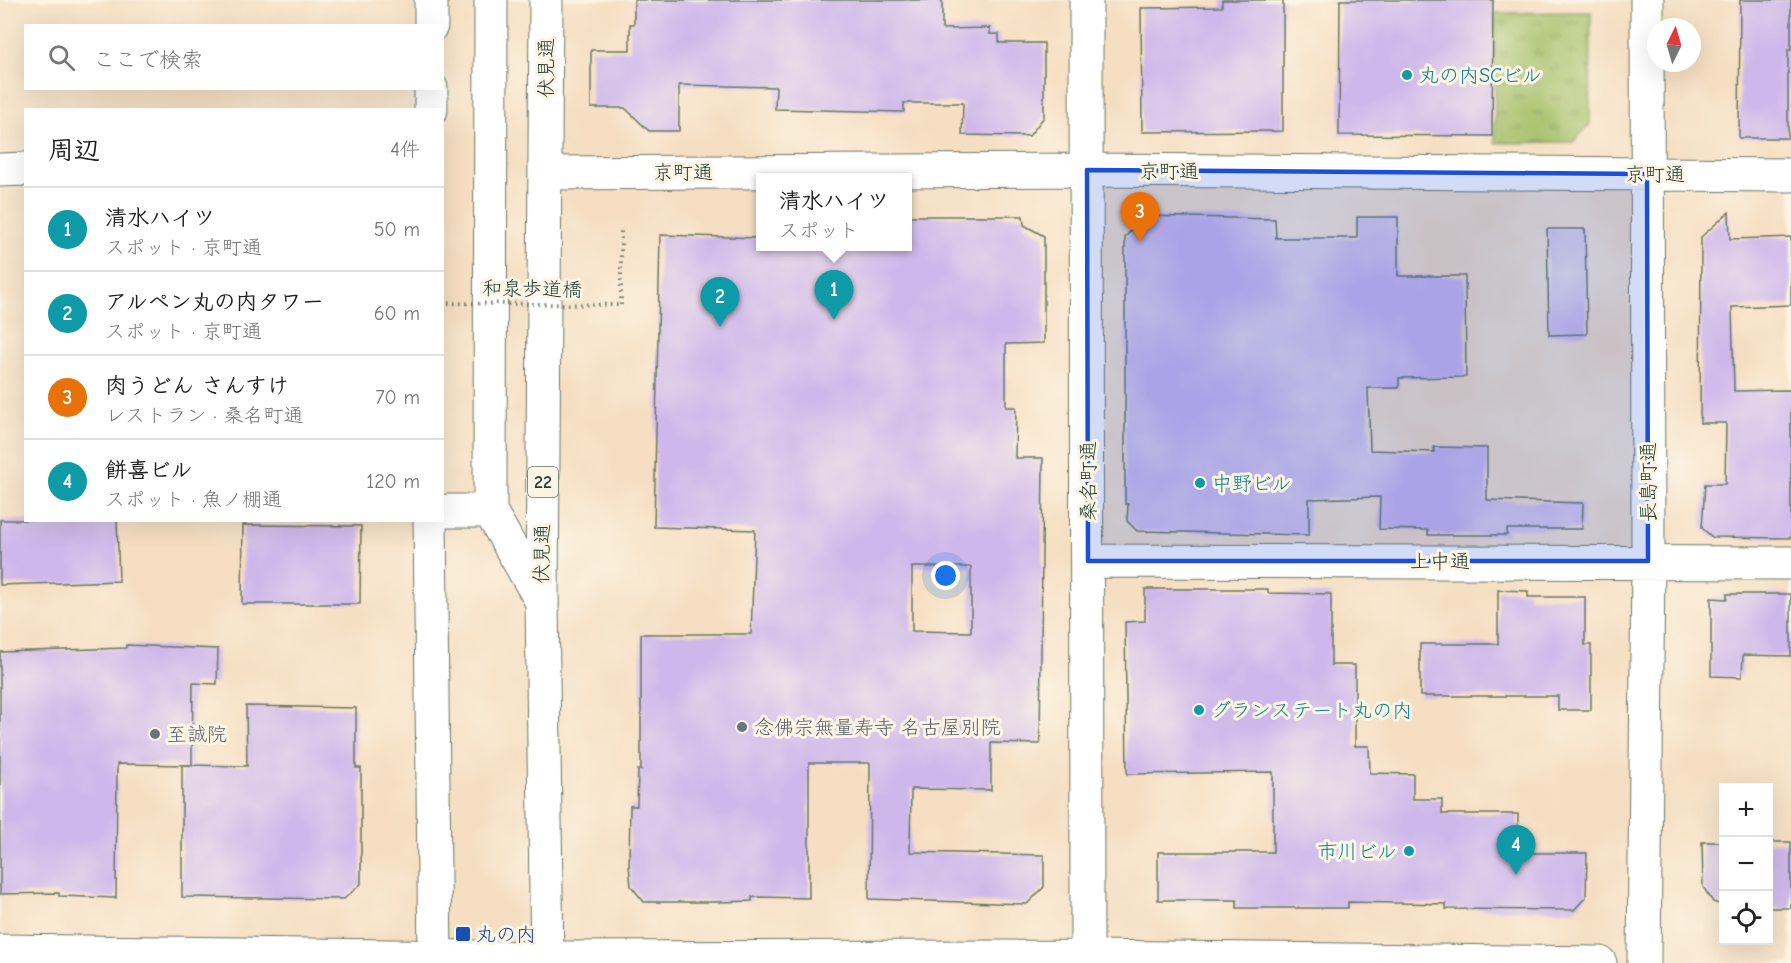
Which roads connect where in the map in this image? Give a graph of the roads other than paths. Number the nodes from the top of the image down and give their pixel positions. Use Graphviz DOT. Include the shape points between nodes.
graph roads {
  1 [pos="431,0"];
  2 [pos="491,0"];
  3 [pos="546,0"];
  4 [pos="1086,0"];
  5 [pos="1647,0"];
  6 [pos="431,24"];
  7 [pos="431,90"];
  8 [pos="431,108"];
  9 [pos="24,169"];
  10 [pos="0,170"];
  11 [pos="1086,170"];
  12 [pos="546,173"];
  13 [pos="1647,174"];
  14 [pos="1791,175"];
  15 [pos="444,511"];
  16 [pos="490,511"];
  17 [pos="430,522"];
  18 [pos="1088,561"];
  19 [pos="1648,561"];
  20 [pos="1791,563"];
  21 [pos="542,602"];
  22 [pos="0,951"];
  23 [pos="435,959"];
  24 [pos="547,960"];
  25 [pos="1087,960"];
  26 [pos="1600,963"];
  27 [pos="1644,963"];
  1 -- 6 [label="main road"];
  2 -- 16 [label="main road"];
  3 -- 12 [label="main road, 伏見通 / 22"];
  4 -- 11 [label="main road, 桑名町通"];
  5 -- 13 [label="main road, 長島町通"];
  7 -- 8 [label="main road"];
  9 -- 10 [label="main road"];
  11 -- 12 [label="main road, 京町通"];
  11 -- 13 [label="main road, 京町通"];
  11 -- 18 [label="main road, 桑名町通"];
  12 -- 21 [label="main road, 伏見通 / 22"];
  13 -- 14 [label="main road, 京町通"];
  13 -- 19 [label="main road, 長島町通"];
  15 -- 16 [label="main road"];
  16 -- 21 [label="main road"];
  17 -- 23 [label="main road"];
  18 -- 19 [label="main road, 上中通"];
  18 -- 25 [label="main road, 桑名町通"];
  19 -- 20 [label="main road, 上中通"];
  19 -- 27 [label="main road, 長島町通"];
  21 -- 24 [label="main road, 伏見通 / 22"];
  22 -- 23 [label="main road"];
  23 -- 24 [label="main road"];
  24 -- 25 [label="main road"];
  25 -- 26 [label="main road"];
}
